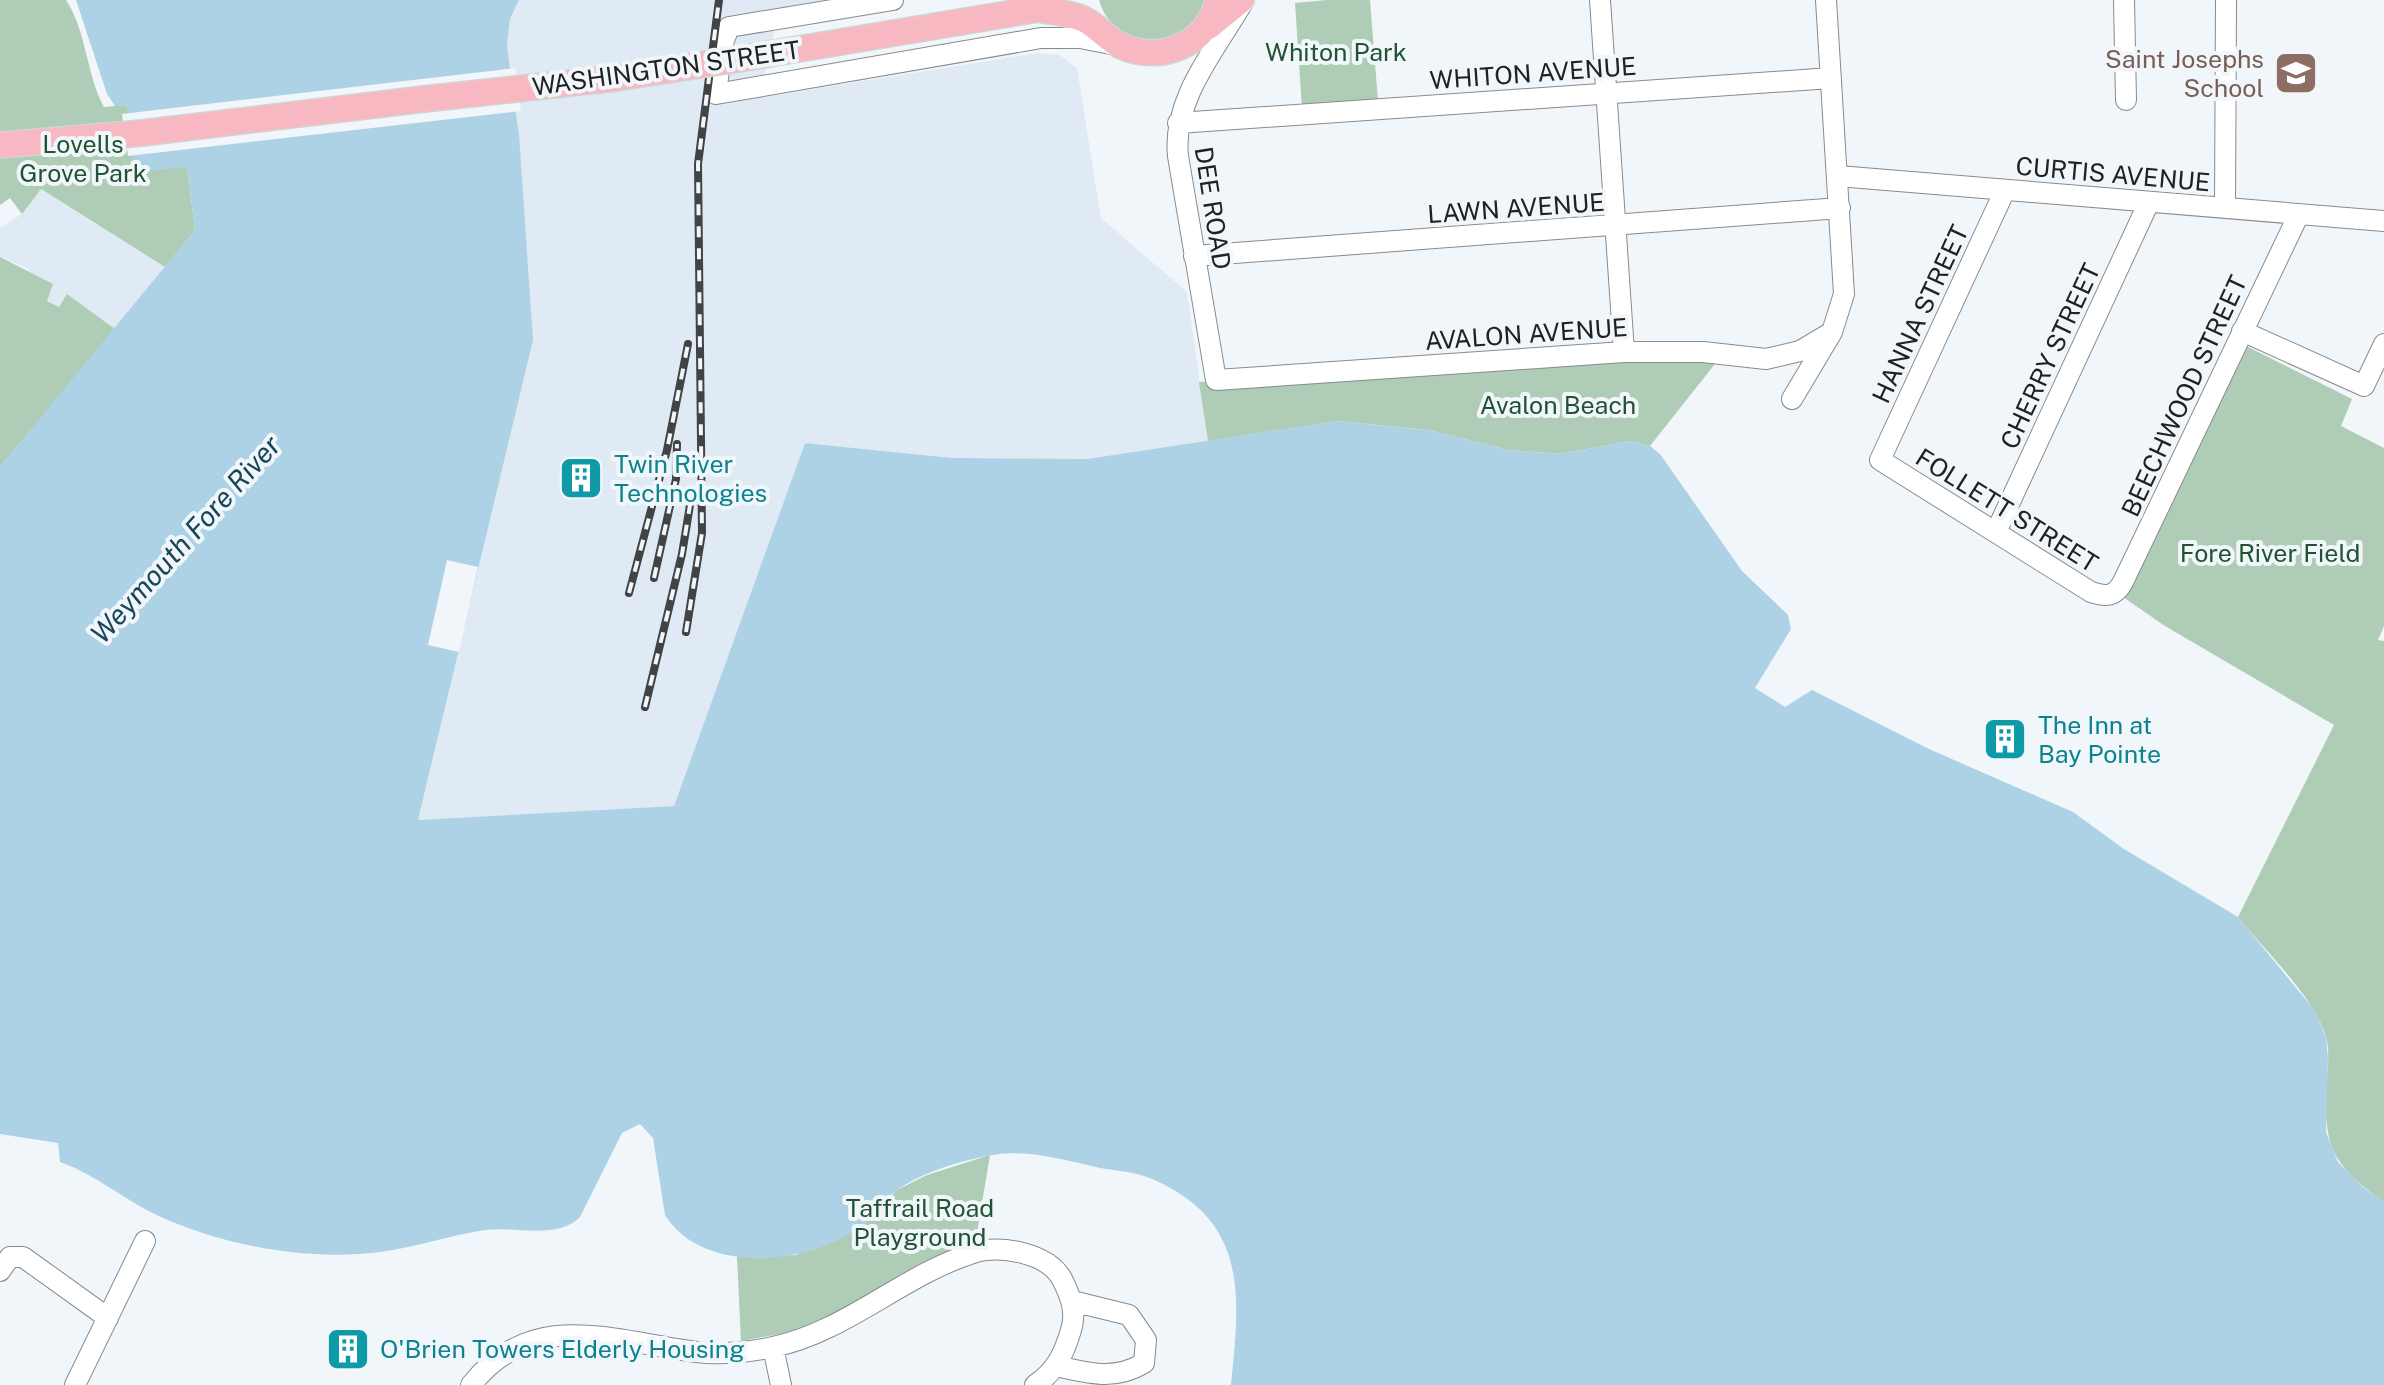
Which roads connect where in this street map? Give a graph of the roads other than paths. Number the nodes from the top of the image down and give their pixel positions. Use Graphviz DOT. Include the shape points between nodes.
graph roads {
  1 [pos="893,0"];
  2 [pos="1093,0"];
  3 [pos="1218,0"];
  4 [pos="1243,0"];
  5 [pos="1600,0"];
  6 [pos="1826,0"];
  7 [pos="2124,0"];
  8 [pos="2226,0"];
  9 [pos="1044,4"];
  10 [pos="1209,26"];
  11 [pos="1115,41"];
  12 [pos="1831,78"];
  13 [pos="1606,93"];
  14 [pos="2126,100"];
  15 [pos="1178,123"];
  16 [pos="0,145"];
  17 [pos="1838,176"];
  18 [pos="2005,190"];
  19 [pos="2149,202"];
  20 [pos="1840,208"];
  21 [pos="2225,208"];
  22 [pos="2300,214"];
  23 [pos="2384,221"];
  24 [pos="1615,226"];
  25 [pos="1194,256"];
  26 [pos="2242,331"];
  27 [pos="1832,332"];
  28 [pos="2384,344"];
  29 [pos="1624,352"];
  30 [pos="1216,380"];
  31 [pos="1792,399"];
  32 [pos="1880,460"];
  33 [pos="1996,532"];
  34 [pos="2110,596"];
  35 [pos="145,1241"];
  36 [pos="0,1270"];
  37 [pos="1072,1301"];
  38 [pos="108,1318"];
  39 [pos="774,1347"];
  40 [pos="1056,1366"];
  41 [pos="75,1385"];
  42 [pos="472,1385"];
  43 [pos="780,1385"];
  44 [pos="1035,1385"];
  1 -- 11 [label="street" via="729,28 716,94 1041,38"];
  2 -- 11 [label="main road"];
  3 -- 10 [label="main road"];
  4 -- 10 [label="main road"];
  4 -- 15 [label="street, DEE ROAD"];
  5 -- 13 [label="street"];
  6 -- 12 [label="street"];
  7 -- 14 [label="street"];
  8 -- 21 [label="street"];
  9 -- 11 [label="main road, WASHINGTON STREET" via="1080,17"];
  9 -- 16 [label="main road, WASHINGTON STREET, bridge" via="616,78"];
  10 -- 11 [label="main road" via="1170,51 1140,52"];
  12 -- 13 [label="street, WHITON AVENUE"];
  12 -- 17 [label="street"];
  13 -- 15 [label="street, WHITON AVENUE"];
  13 -- 24 [label="street"];
  15 -- 25 [label="street, DEE ROAD"];
  17 -- 18 [label="street, CURTIS AVENUE"];
  17 -- 20 [label="street"];
  18 -- 19 [label="street, CURTIS AVENUE"];
  18 -- 32 [label="street, HANNA STREET"];
  19 -- 21 [label="street, CURTIS AVENUE"];
  19 -- 33 [label="street, CHERRY STREET"];
  20 -- 24 [label="street, LAWN AVENUE"];
  20 -- 27 [label="street" via="1844,294"];
  21 -- 22 [label="street, CURTIS AVENUE"];
  22 -- 23 [label="street, CURTIS AVENUE"];
  22 -- 26 [label="street, BEECHWOOD STREET"];
  24 -- 25 [label="street, LAWN AVENUE"];
  24 -- 29 [label="street"];
  25 -- 30 [label="street, DEE ROAD"];
  26 -- 28 [label="street" via="2364,386"];
  26 -- 34 [label="street, BEECHWOOD STREET" via="2123,582"];
  27 -- 29 [label="street, AVALON AVENUE" via="1766,360"];
  27 -- 31 [label="street"];
  29 -- 30 [label="street, AVALON AVENUE"];
  32 -- 33 [label="street, FOLLETT STREET"];
  33 -- 34 [label="street, FOLLETT STREET" via="2090,592"];
  35 -- 38 [label="street"];
  36 -- 38 [label="street" via="14,1256 34,1262"];
  37 -- 39 [label="street" via="1059,1274 1032,1257 1011,1249 974,1252 826,1328"];
  37 -- 40 [label="street" via="1074,1320"];
  37 -- 40 [label="street" via="1129,1315 1146,1340 1144,1363 1108,1376"];
  38 -- 41 [label="street"];
  39 -- 42 [label="street" via="702,1353 575,1332 518,1346 492,1361"];
  39 -- 43 [label="street"];
  40 -- 44 [label="street"];
}
